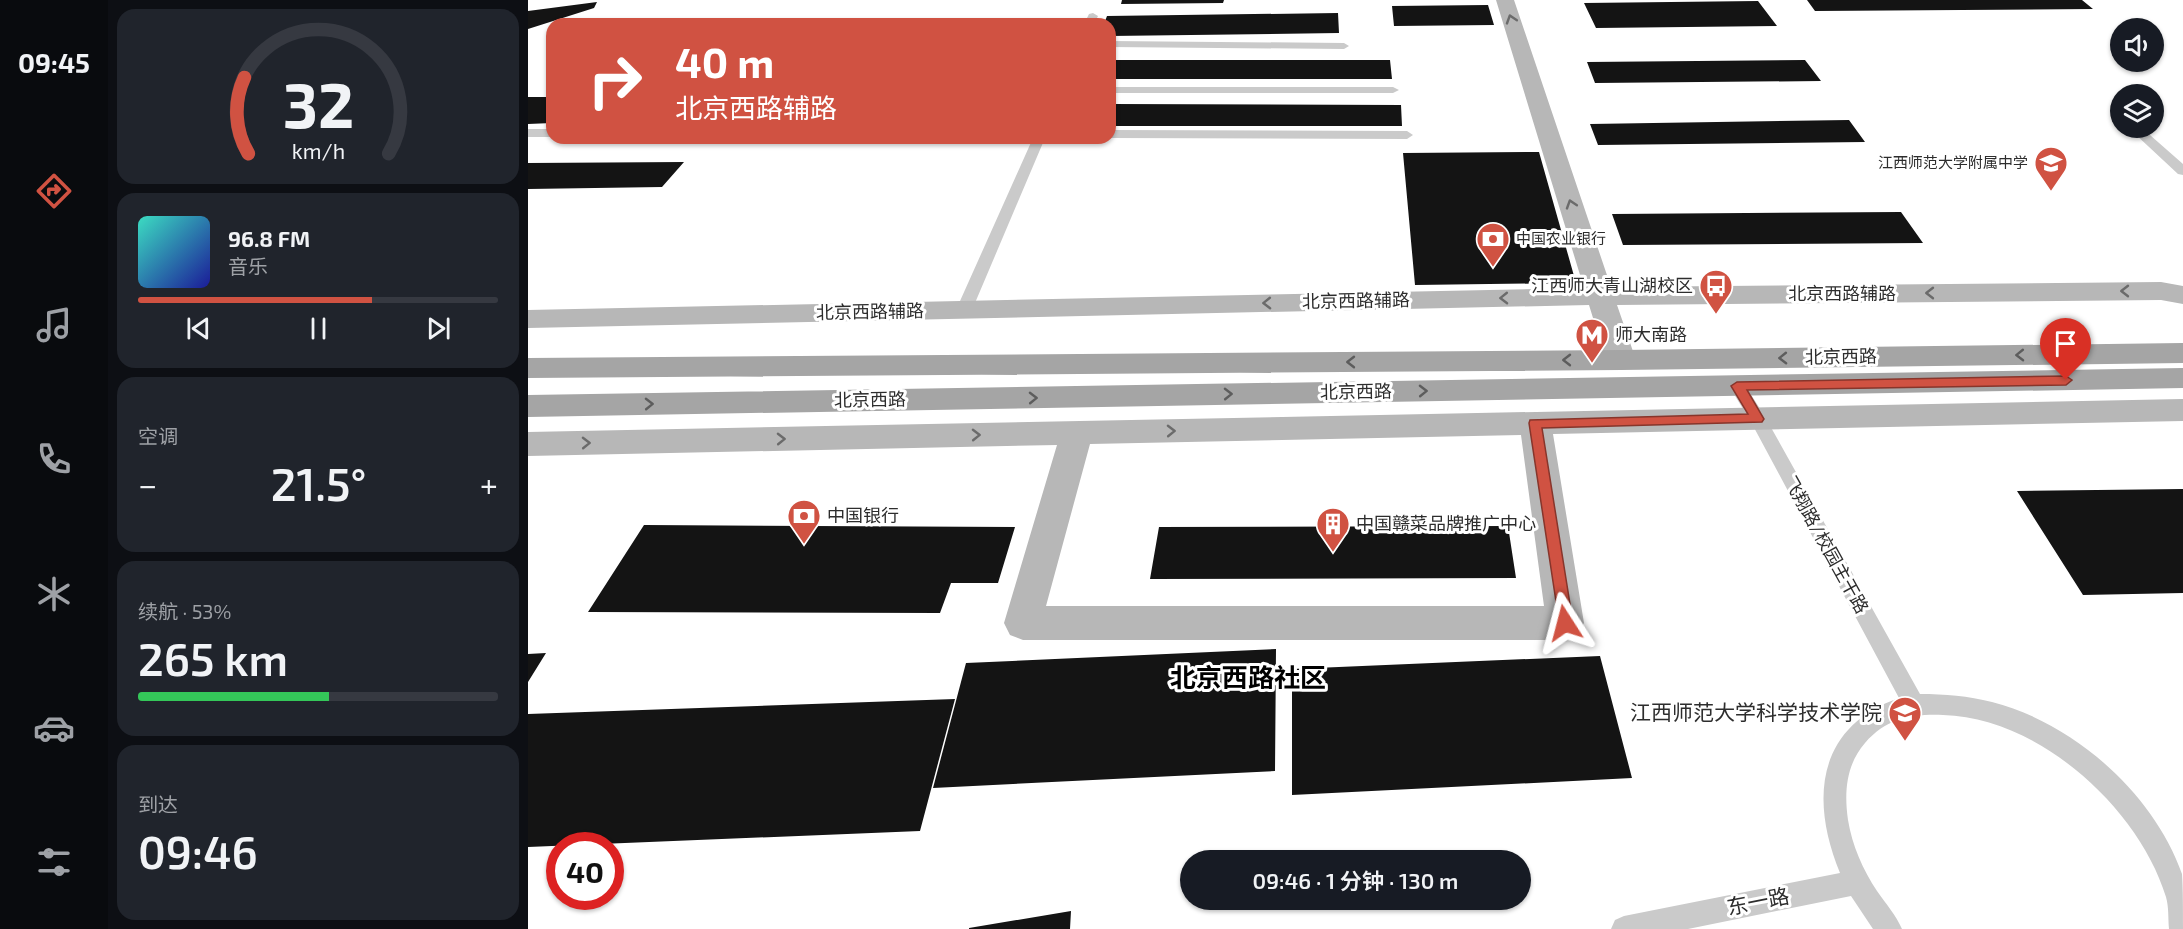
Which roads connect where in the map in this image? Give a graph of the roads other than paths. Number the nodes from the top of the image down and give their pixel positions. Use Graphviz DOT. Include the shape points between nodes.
graph roads {
  1 [pos="1505,0"];
  2 [pos="1116,44"];
  3 [pos="1344,46"];
  4 [pos="1116,90"];
  5 [pos="1393,90"];
  6 [pos="528,133"];
  7 [pos="546,133"];
  8 [pos="1116,134"];
  9 [pos="1407,135"];
  10 [pos="2147,138"];
  11 [pos="1036,144"];
  12 [pos="2183,171"];
  13 [pos="2183,295"];
  14 [pos="1600,296"];
  15 [pos="964,310"];
  16 [pos="528,319"];
  17 [pos="2183,353"];
  18 [pos="1621,360"];
  19 [pos="528,368"];
  20 [pos="2183,378"];
  21 [pos="1737,386"];
  22 [pos="528,406"];
  23 [pos="2183,410"];
  24 [pos="1758,419"];
  25 [pos="1535,423"];
  26 [pos="1077,433"];
  27 [pos="528,444"];
  28 [pos="1914,704"];
  29 [pos="1856,882"];
  30 [pos="1624,929"];
  31 [pos="1889,929"];
  32 [pos="2182,929"];
  14 -- 1 [label="main road, one-way"];
  2 -- 3 [label="lane"];
  4 -- 5 [label="lane"];
  6 -- 7 [label="lane"];
  8 -- 9 [label="lane"];
  10 -- 12 [label="lane"];
  11 -- 15 [label="lane"];
  13 -- 14 [label="main road, 北京西路辅路, one-way" via="2161,291"];
  14 -- 15 [label="main road, 北京西路辅路, one-way"];
  14 -- 18 [label="main road"];
  15 -- 16 [label="main road, 北京西路辅路"];
  17 -- 18 [label="main road, 北京西路, one-way"];
  18 -- 19 [label="main road, 北京西路, one-way"];
  20 -- 21 [label="main road, 北京西路"];
  22 -- 21 [label="main road, 北京西路, one-way"];
  21 -- 24 [label="lane, 飞翔路/校园主干路"];
  23 -- 24 [label="main road"];
  24 -- 25 [label="main road"];
  24 -- 28 [label="lane, 飞翔路/校园主干路"];
  26 -- 25 [label="main road, one-way"];
  25 -- 26 [label="main road" via="1565,623 1023,623"];
  27 -- 26 [label="main road, one-way"];
  28 -- 29 [label="lane" via="1876,718 1848,744 1834,781 1836,828"];
  28 -- 32 [label="lane" via="1962,705 2016,721 2069,751 2118,793 2157,845 2180,901"];
  29 -- 30 [label="lane, 东一路"];
  29 -- 31 [label="lane"];
}
